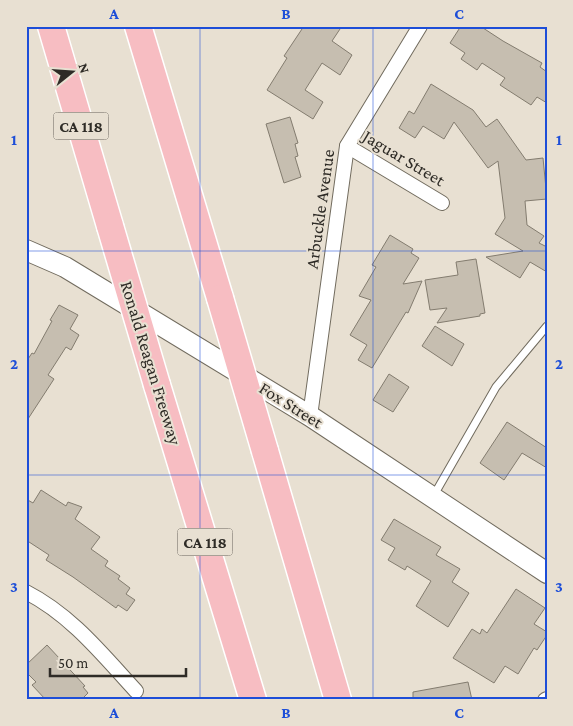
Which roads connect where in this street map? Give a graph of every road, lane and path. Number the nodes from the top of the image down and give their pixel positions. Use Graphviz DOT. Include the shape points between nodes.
graph roads {
  1 [pos="51,26"];
  2 [pos="138,26"];
  3 [pos="420,26"];
  4 [pos="346,146"];
  5 [pos="442,203"];
  6 [pos="26,250"];
  7 [pos="547,326"];
  8 [pos="310,416"];
  9 [pos="433,498"];
  10 [pos="547,573"];
  11 [pos="26,592"];
  12 [pos="136,691"];
  13 [pos="252,700"];
  14 [pos="338,700"];
  1 -- 13 [label="highway, Ronald Reagan Freeway / CA 118, bridge"];
  2 -- 14 [label="highway, bridge"];
  3 -- 4 [label="street, Arbuckle Avenue"];
  4 -- 5 [label="street, Jaguar Street"];
  4 -- 8 [label="street, Arbuckle Avenue"];
  6 -- 8 [label="main road, Fox Street" via="65,267"];
  7 -- 9 [label="lane" via="496,387"];
  8 -- 9 [label="main road, Fox Street"];
  9 -- 10 [label="main road, Fox Street"];
  11 -- 12 [label="street" via="67,618"];
}
